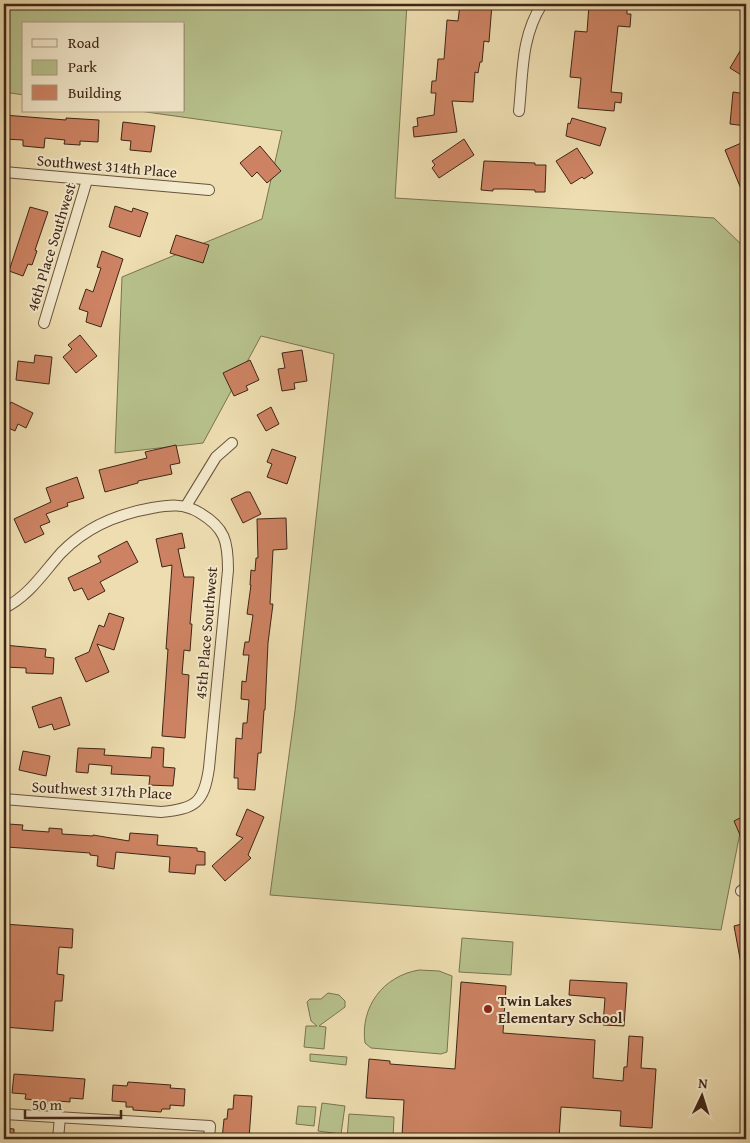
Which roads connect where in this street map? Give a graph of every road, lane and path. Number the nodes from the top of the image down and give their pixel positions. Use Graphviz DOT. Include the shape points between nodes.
graph roads {
  1 [pos="542,4"];
  2 [pos="519,110"];
  3 [pos="4,172"];
  4 [pos="87,180"];
  5 [pos="208,190"];
  6 [pos="44,323"];
  7 [pos="232,443"];
  8 [pos="186,506"];
  9 [pos="4,608"];
  10 [pos="4,799"];
  11 [pos="197,801"];
  12 [pos="4,1114"];
  13 [pos="60,1118"];
  14 [pos="58,1139"];
  15 [pos="209,1139"];
  1 -- 2 [label="street" via="534,16 526,41"];
  3 -- 4 [label="street, Southwest 314th Place"];
  4 -- 5 [label="street, Southwest 314th Place"];
  4 -- 6 [label="street, 46th Place Southwest"];
  7 -- 8 [label="street" via="216,457"];
  8 -- 9 [label="street, 45th Place Southwest" via="165,506 123,515 91,528 62,552 25,594"];
  8 -- 11 [label="street, 45th Place Southwest" via="217,524 225,539 228,559 209,768 206,786"];
  10 -- 11 [label="street, Southwest 317th Place" via="161,812 180,810"];
  12 -- 13 [label="street"];
  13 -- 14 [label="street"];
  13 -- 15 [label="street" via="210,1126"];
}
